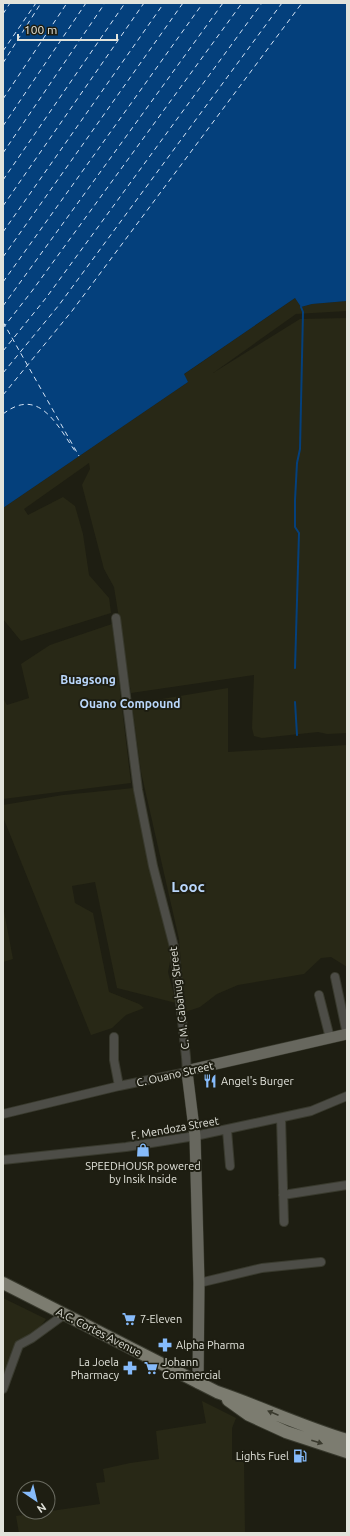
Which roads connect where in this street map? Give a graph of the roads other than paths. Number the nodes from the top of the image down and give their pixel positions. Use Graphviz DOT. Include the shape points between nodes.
graph roads {
  1 [pos="116,618"];
  2 [pos="335,977"];
  3 [pos="319,995"];
  4 [pos="347,1034"];
  5 [pos="114,1037"];
  6 [pos="330,1038"];
  7 [pos="186,1072"];
  8 [pos="119,1086"];
  9 [pos="347,1096"];
  10 [pos="3,1114"];
  11 [pos="281,1118"];
  12 [pos="227,1130"];
  13 [pos="195,1136"];
  14 [pos="3,1160"];
  15 [pos="230,1166"];
  16 [pos="347,1185"];
  17 [pos="283,1195"];
  18 [pos="284,1222"];
  19 [pos="321,1262"];
  20 [pos="3,1275"];
  21 [pos="3,1283"];
  22 [pos="199,1283"];
  23 [pos="3,1292"];
  24 [pos="47,1305"];
  25 [pos="65,1314"];
  26 [pos="176,1372"];
  27 [pos="198,1383"];
  28 [pos="3,1389"];
  29 [pos="217,1392"];
  30 [pos="347,1440"];
  31 [pos="347,1452"];
  1 -- 7 [label="street, C. M. Cabahug Street" via="138,790 174,947"];
  2 -- 4 [label="street"];
  3 -- 6 [label="street"];
  4 -- 6 [label="street, C. Ouano Street"];
  5 -- 8 [label="street" via="114,1060"];
  6 -- 7 [label="street, C. Ouano Street"];
  7 -- 8 [label="street, C. Ouano Street"];
  7 -- 13 [label="street, C. M. Cabahug Street"];
  8 -- 10 [label="street, C. Ouano Street"];
  9 -- 11 [label="street, F. Mendoza Street" via="311,1111"];
  11 -- 12 [label="street, F. Mendoza Street"];
  11 -- 17 [label="street"];
  12 -- 13 [label="street, F. Mendoza Street"];
  12 -- 15 [label="street"];
  13 -- 14 [label="street, F. Mendoza Street" via="126,1147"];
  13 -- 22 [label="street, C. M. Cabahug Street"];
  16 -- 17 [label="street"];
  17 -- 18 [label="street"];
  19 -- 22 [label="street" via="262,1268"];
  20 -- 26 [label="main road" via="173,1363"];
  21 -- 24 [label="main road, A.C. Cortes Avenue"];
  22 -- 27 [label="street, C. M. Cabahug Street"];
  23 -- 24 [label="main road" via="32,1307"];
  24 -- 25 [label="main road, A.C. Cortes Avenue"];
  25 -- 26 [label="main road, A.C. Cortes Avenue"];
  25 -- 28 [label="street" via="32,1338 19,1344"];
  26 -- 27 [label="main road, A.C. Cortes Avenue"];
  27 -- 29 [label="main road, A.C. Cortes Avenue"];
  30 -- 29 [label="main road, A.C. Cortes Avenue, one-way"];
  29 -- 31 [label="main road, A.C. Cortes Avenue, one-way" via="249,1415 286,1432"];
}
